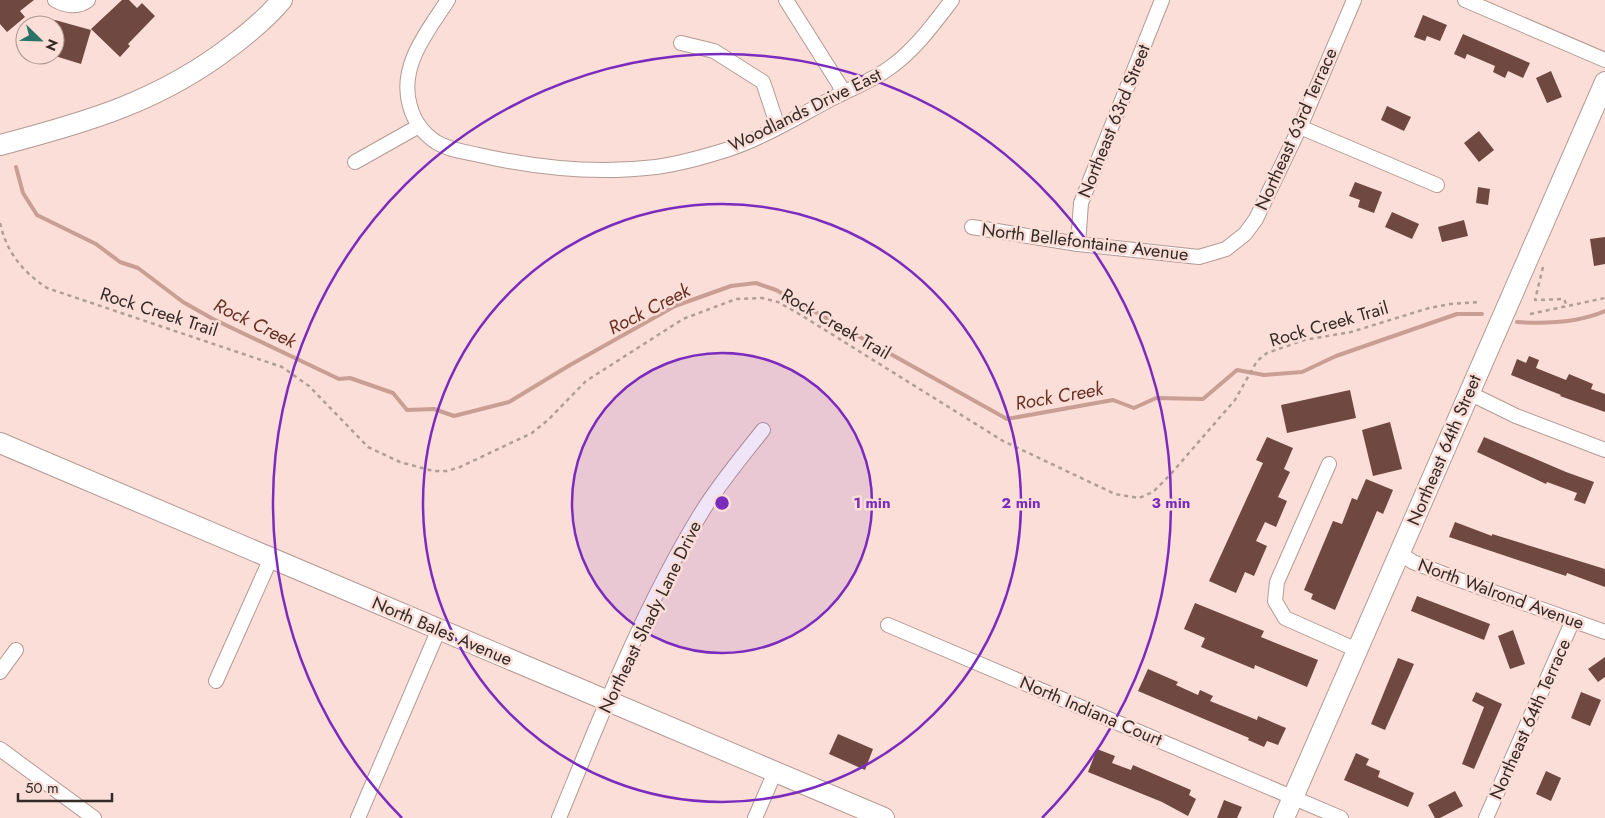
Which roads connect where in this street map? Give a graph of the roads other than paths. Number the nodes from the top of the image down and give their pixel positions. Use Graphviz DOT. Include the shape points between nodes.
graph roads {
  1 [pos="56,0"];
  2 [pos="88,0"];
  3 [pos="282,0"];
  4 [pos="448,0"];
  5 [pos="786,0"];
  6 [pos="952,0"];
  7 [pos="1162,0"];
  8 [pos="1354,0"];
  9 [pos="1465,0"];
  10 [pos="681,43"];
  11 [pos="1605,60"];
  12 [pos="1605,82"];
  13 [pos="844,92"];
  14 [pos="419,126"];
  15 [pos="778,127"];
  16 [pos="1300,127"];
  17 [pos="0,145"];
  18 [pos="356,162"];
  19 [pos="1437,185"];
  20 [pos="972,227"];
  21 [pos="1078,244"];
  22 [pos="1226,249"];
  23 [pos="1469,393"];
  24 [pos="763,430"];
  25 [pos="0,443"];
  26 [pos="1605,450"];
  27 [pos="1329,464"];
  28 [pos="1399,553"];
  29 [pos="271,558"];
  30 [pos="1573,620"];
  31 [pos="888,624"];
  32 [pos="439,629"];
  33 [pos="1605,632"];
  34 [pos="16,650"];
  35 [pos="1357,650"];
  36 [pos="0,672"];
  37 [pos="216,681"];
  38 [pos="607,701"];
  39 [pos="0,749"];
  40 [pos="775,772"];
  41 [pos="1293,797"];
  42 [pos="94,818"];
  43 [pos="358,818"];
  44 [pos="559,818"];
  45 [pos="755,818"];
  46 [pos="884,818"];
  47 [pos="1284,818"];
  48 [pos="1340,818"];
  49 [pos="1486,818"];
  1 -- 2 [label="street" via="68,5"];
  3 -- 17 [label="street" via="247,34 156,94 78,125"];
  4 -- 14 [label="street, Woodlands Drive East" via="415,51 410,66 408,99"];
  5 -- 13 [label="street"];
  6 -- 13 [label="street, Woodlands Drive East" via="926,35 888,69"];
  7 -- 21 [label="street, Northeast 63rd Street" via="1080,203"];
  8 -- 16 [label="street, Northeast 63rd Terrace"];
  9 -- 11 [label="street"];
  10 -- 15 [label="street" via="714,51 763,82"];
  12 -- 23 [label="street, Northeast 64th Street"];
  13 -- 15 [label="street, Woodlands Drive East"];
  14 -- 15 [label="street, Woodlands Drive East" via="445,146 494,158 538,165 620,170 692,160 726,150"];
  14 -- 18 [label="street"];
  16 -- 19 [label="street"];
  16 -- 22 [label="street, Northeast 63rd Terrace" via="1251,227"];
  20 -- 21 [label="street, North Bellefontaine Avenue"];
  21 -- 22 [label="street, North Bellefontaine Avenue" via="1199,257"];
  23 -- 26 [label="street" via="1516,416"];
  23 -- 28 [label="street, Northeast 64th Street"];
  24 -- 38 [label="street, Northeast Shady Lane Drive" via="724,479 680,548"];
  25 -- 29 [label="street, North Bales Avenue"];
  27 -- 35 [label="street" via="1278,582 1276,601 1285,618"];
  28 -- 30 [label="street, North Walrond Avenue" via="1430,568"];
  28 -- 35 [label="street, Northeast 64th Street"];
  29 -- 32 [label="street, North Bales Avenue"];
  29 -- 37 [label="street"];
  30 -- 33 [label="street, North Walrond Avenue"];
  30 -- 49 [label="street, Northeast 64th Terrace"];
  31 -- 41 [label="street, North Indiana Court"];
  32 -- 38 [label="street, North Bales Avenue"];
  32 -- 43 [label="street"];
  34 -- 36 [label="street"];
  35 -- 41 [label="street, Northeast 64th Street"];
  38 -- 40 [label="street, North Bales Avenue"];
  38 -- 44 [label="street, Northeast Shady Lane Drive"];
  39 -- 42 [label="street"];
  40 -- 45 [label="street"];
  40 -- 46 [label="street, North Bales Avenue"];
  41 -- 47 [label="street, Northeast 64th Street"];
  41 -- 48 [label="street, North Indiana Court"];
}
